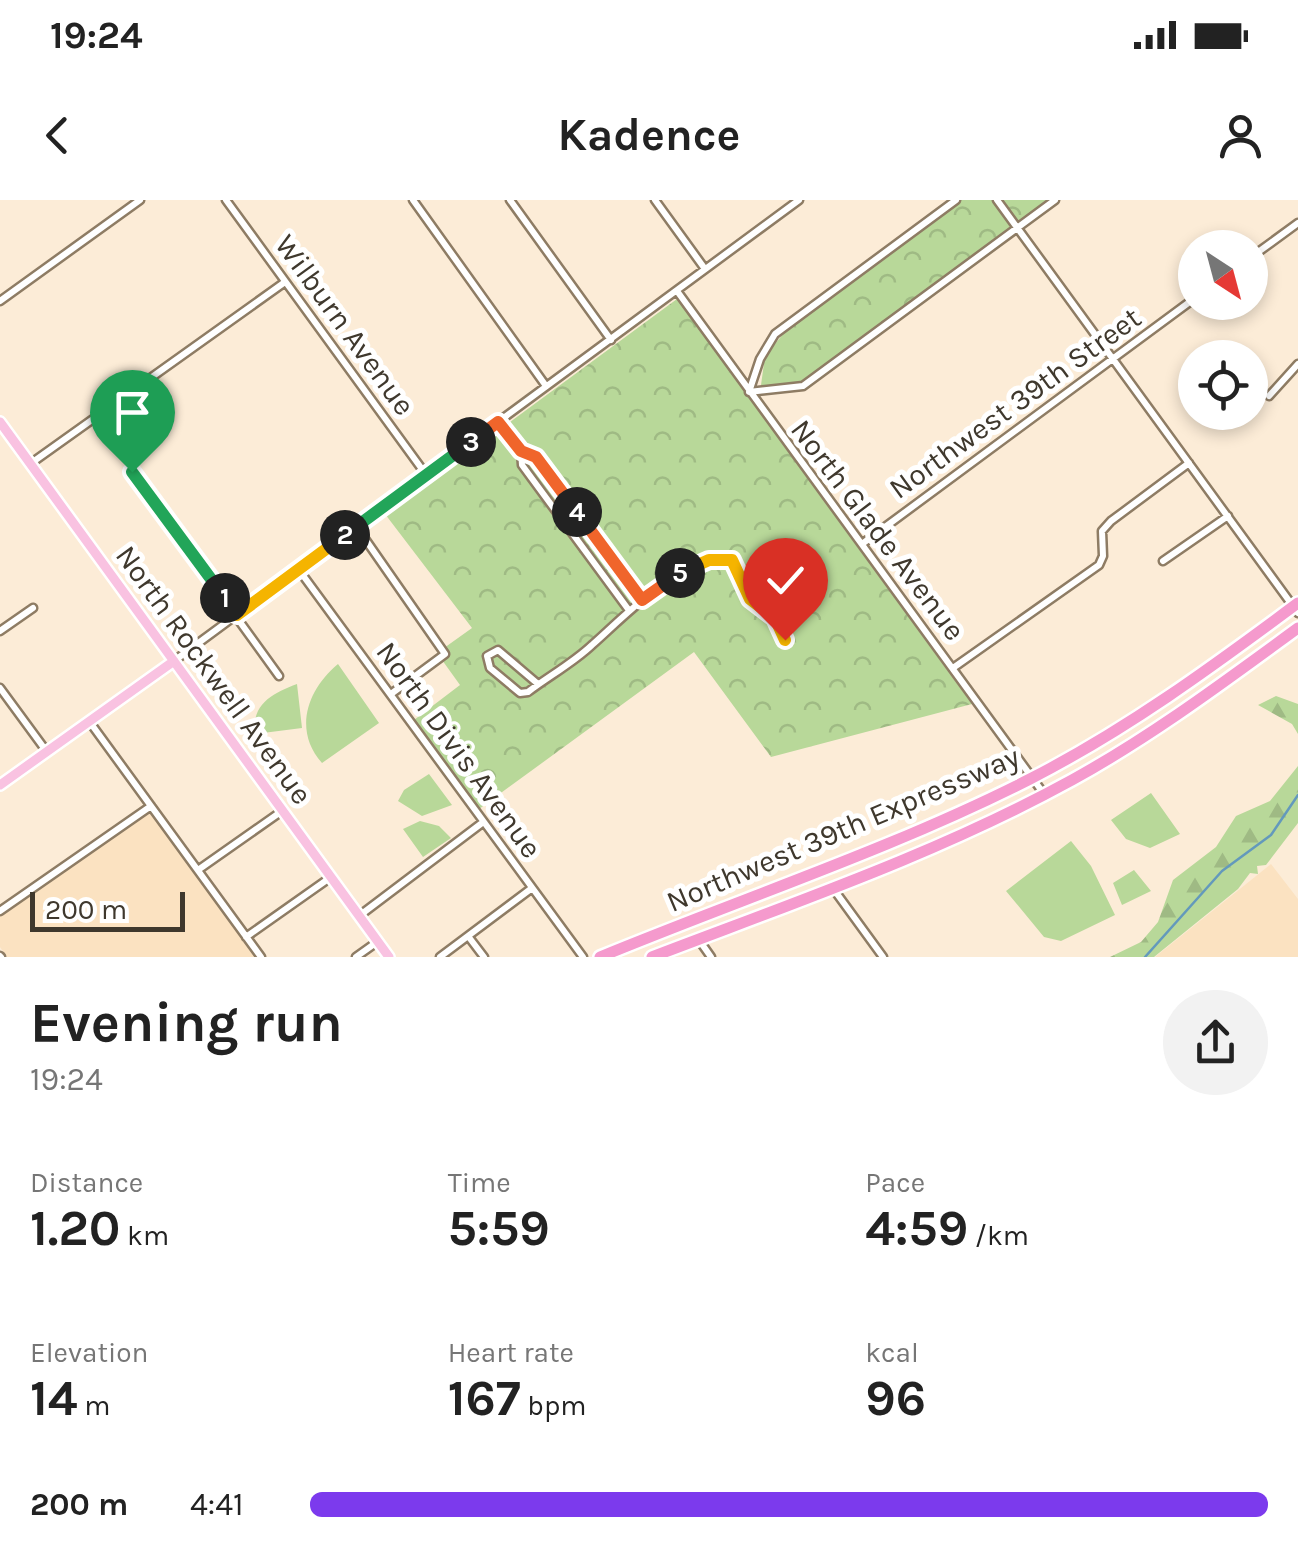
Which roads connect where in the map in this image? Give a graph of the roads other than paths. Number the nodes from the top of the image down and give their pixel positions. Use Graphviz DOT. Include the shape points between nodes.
graph roads {
  1 [pos="140,200"];
  2 [pos="226,200"];
  3 [pos="413,200"];
  4 [pos="510,200"];
  5 [pos="655,200"];
  6 [pos="799,200"];
  7 [pos="956,200"];
  8 [pos="998,200"];
  9 [pos="1055,200"];
  10 [pos="1298,223"];
  11 [pos="1017,228"];
  12 [pos="1268,245"];
  13 [pos="705,269"];
  14 [pos="286,281"];
  15 [pos="677,290"];
  16 [pos="0,301"];
  17 [pos="1178,311"];
  18 [pos="611,340"];
  19 [pos="1111,360"];
  20 [pos="1298,364"];
  21 [pos="546,386"];
  22 [pos="750,392"];
  23 [pos="1269,396"];
  24 [pos="0,422"];
  25 [pos="498,422"];
  26 [pos="521,451"];
  27 [pos="1189,462"];
  28 [pos="30,464"];
  29 [pos="132,472"];
  30 [pos="426,476"];
  31 [pos="1228,516"];
  32 [pos="356,526"];
  33 [pos="590,529"];
  34 [pos="576,539"];
  35 [pos="862,544"];
  36 [pos="1163,562"];
  37 [pos="299,570"];
  38 [pos="642,600"];
  39 [pos="33,608"];
  40 [pos="1296,608"];
  41 [pos="628,610"];
  42 [pos="237,615"];
  43 [pos="1298,628"];
  44 [pos="0,631"];
  45 [pos="785,640"];
  46 [pos="174,661"];
  47 [pos="954,668"];
  48 [pos="279,676"];
  49 [pos="538,684"];
  50 [pos="0,688"];
  51 [pos="390,694"];
  52 [pos="1153,708"];
  53 [pos="89,721"];
  54 [pos="1165,724"];
  55 [pos="47,752"];
  56 [pos="1033,778"];
  57 [pos="0,785"];
  58 [pos="1044,794"];
  59 [pos="151,806"];
  60 [pos="282,811"];
  61 [pos="482,823"];
  62 [pos="823,868"];
  63 [pos="198,870"];
  64 [pos="331,878"];
  65 [pos="832,886"];
  66 [pos="532,888"];
  67 [pos="761,893"];
  68 [pos="0,911"];
  69 [pos="767,912"];
  70 [pos="359,916"];
  71 [pos="246,936"];
  72 [pos="468,936"];
  73 [pos="698,939"];
  74 [pos="377,942"];
  75 [pos="261,957"];
  76 [pos="356,957"];
  77 [pos="389,957"];
  78 [pos="440,957"];
  79 [pos="484,957"];
  80 [pos="583,957"];
  81 [pos="600,957"];
  82 [pos="652,957"];
  83 [pos="712,957"];
  84 [pos="883,957"];
  1 -- 16 [label="street"];
  2 -- 14 [label="street, Wilburn Avenue"];
  3 -- 21 [label="street"];
  4 -- 18 [label="street"];
  5 -- 13 [label="street"];
  6 -- 13 [label="street"];
  7 -- 22 [label="street" via="776,334"];
  8 -- 11 [label="street"];
  9 -- 11 [label="street"];
  10 -- 12 [label="street"];
  11 -- 19 [label="street"];
  11 -- 22 [label="street" via="803,386"];
  13 -- 15 [label="street"];
  14 -- 28 [label="street"];
  14 -- 30 [label="street, Wilburn Avenue"];
  15 -- 18 [label="street"];
  15 -- 22 [label="street, North Glade Avenue"];
  17 -- 19 [label="street, Northwest 39th Street"];
  18 -- 21 [label="street"];
  19 -- 27 [label="street"];
  19 -- 35 [label="street, Northwest 39th Street"];
  20 -- 23 [label="street"];
  21 -- 25 [label="street"];
  22 -- 35 [label="street, North Glade Avenue"];
  24 -- 28 [label="main road, North Rockwell Avenue"];
  25 -- 26 [label="street"];
  25 -- 30 [label="street"];
  26 -- 33 [label="street" via="536,457"];
  26 -- 34 [label="street" via="522,465"];
  27 -- 31 [label="street"];
  27 -- 47 [label="street" via="1110,521 1102,531 1099,565"];
  28 -- 46 [label="main road, North Rockwell Avenue"];
  29 -- 42 [label="street"];
  30 -- 32 [label="street"];
  31 -- 36 [label="street"];
  31 -- 40 [label="street"];
  32 -- 37 [label="street"];
  32 -- 51 [label="street" via="445,654"];
  33 -- 34 [label="street"];
  33 -- 38 [label="street"];
  34 -- 41 [label="street"];
  35 -- 47 [label="street, North Glade Avenue"];
  37 -- 42 [label="street"];
  37 -- 51 [label="street, North Divis Avenue"];
  38 -- 41 [label="street"];
  38 -- 45 [label="street" via="684,571 724,558 736,563 750,599 775,618"];
  39 -- 44 [label="street"];
  40 -- 52 [label="highway, Northwest 39th Expressway"];
  41 -- 49 [label="street"];
  42 -- 46 [label="street"];
  42 -- 48 [label="street"];
  43 -- 54 [label="highway, Northwest 39th Expressway"];
  46 -- 53 [label="main road"];
  46 -- 60 [label="main road, North Rockwell Avenue"];
  47 -- 56 [label="street, North Glade Avenue"];
  49 -- 49 [label="street" via="506,654 487,656 490,668 520,693"];
  50 -- 55 [label="street"];
  51 -- 61 [label="street, North Divis Avenue"];
  52 -- 54 [label="highway"];
  52 -- 56 [label="highway, Northwest 39th Expressway"];
  53 -- 55 [label="main road"];
  53 -- 59 [label="street"];
  54 -- 58 [label="highway, Northwest 39th Expressway"];
  55 -- 57 [label="main road"];
  56 -- 58 [label="street, North Glade Avenue"];
  56 -- 62 [label="highway, Northwest 39th Expressway"];
  58 -- 65 [label="highway, Northwest 39th Expressway"];
  59 -- 63 [label="street"];
  59 -- 68 [label="street"];
  60 -- 63 [label="street"];
  60 -- 64 [label="main road, North Rockwell Avenue"];
  61 -- 66 [label="street, North Divis Avenue"];
  61 -- 70 [label="street"];
  62 -- 65 [label="highway"];
  62 -- 67 [label="highway, Northwest 39th Expressway"];
  63 -- 71 [label="street"];
  64 -- 70 [label="main road, North Rockwell Avenue"];
  64 -- 71 [label="street"];
  65 -- 69 [label="highway, Northwest 39th Expressway"];
  65 -- 84 [label="street"];
  66 -- 72 [label="street"];
  66 -- 80 [label="street, North Divis Avenue"];
  67 -- 69 [label="highway"];
  67 -- 81 [label="highway, Northwest 39th Expressway"];
  69 -- 73 [label="highway, Northwest 39th Expressway"];
  70 -- 74 [label="main road, North Rockwell Avenue"];
  71 -- 75 [label="street"];
  72 -- 78 [label="street"];
  72 -- 79 [label="street"];
  73 -- 82 [label="highway, Northwest 39th Expressway"];
  73 -- 83 [label="street"];
  74 -- 76 [label="street"];
  74 -- 77 [label="main road, North Rockwell Avenue"];
}
